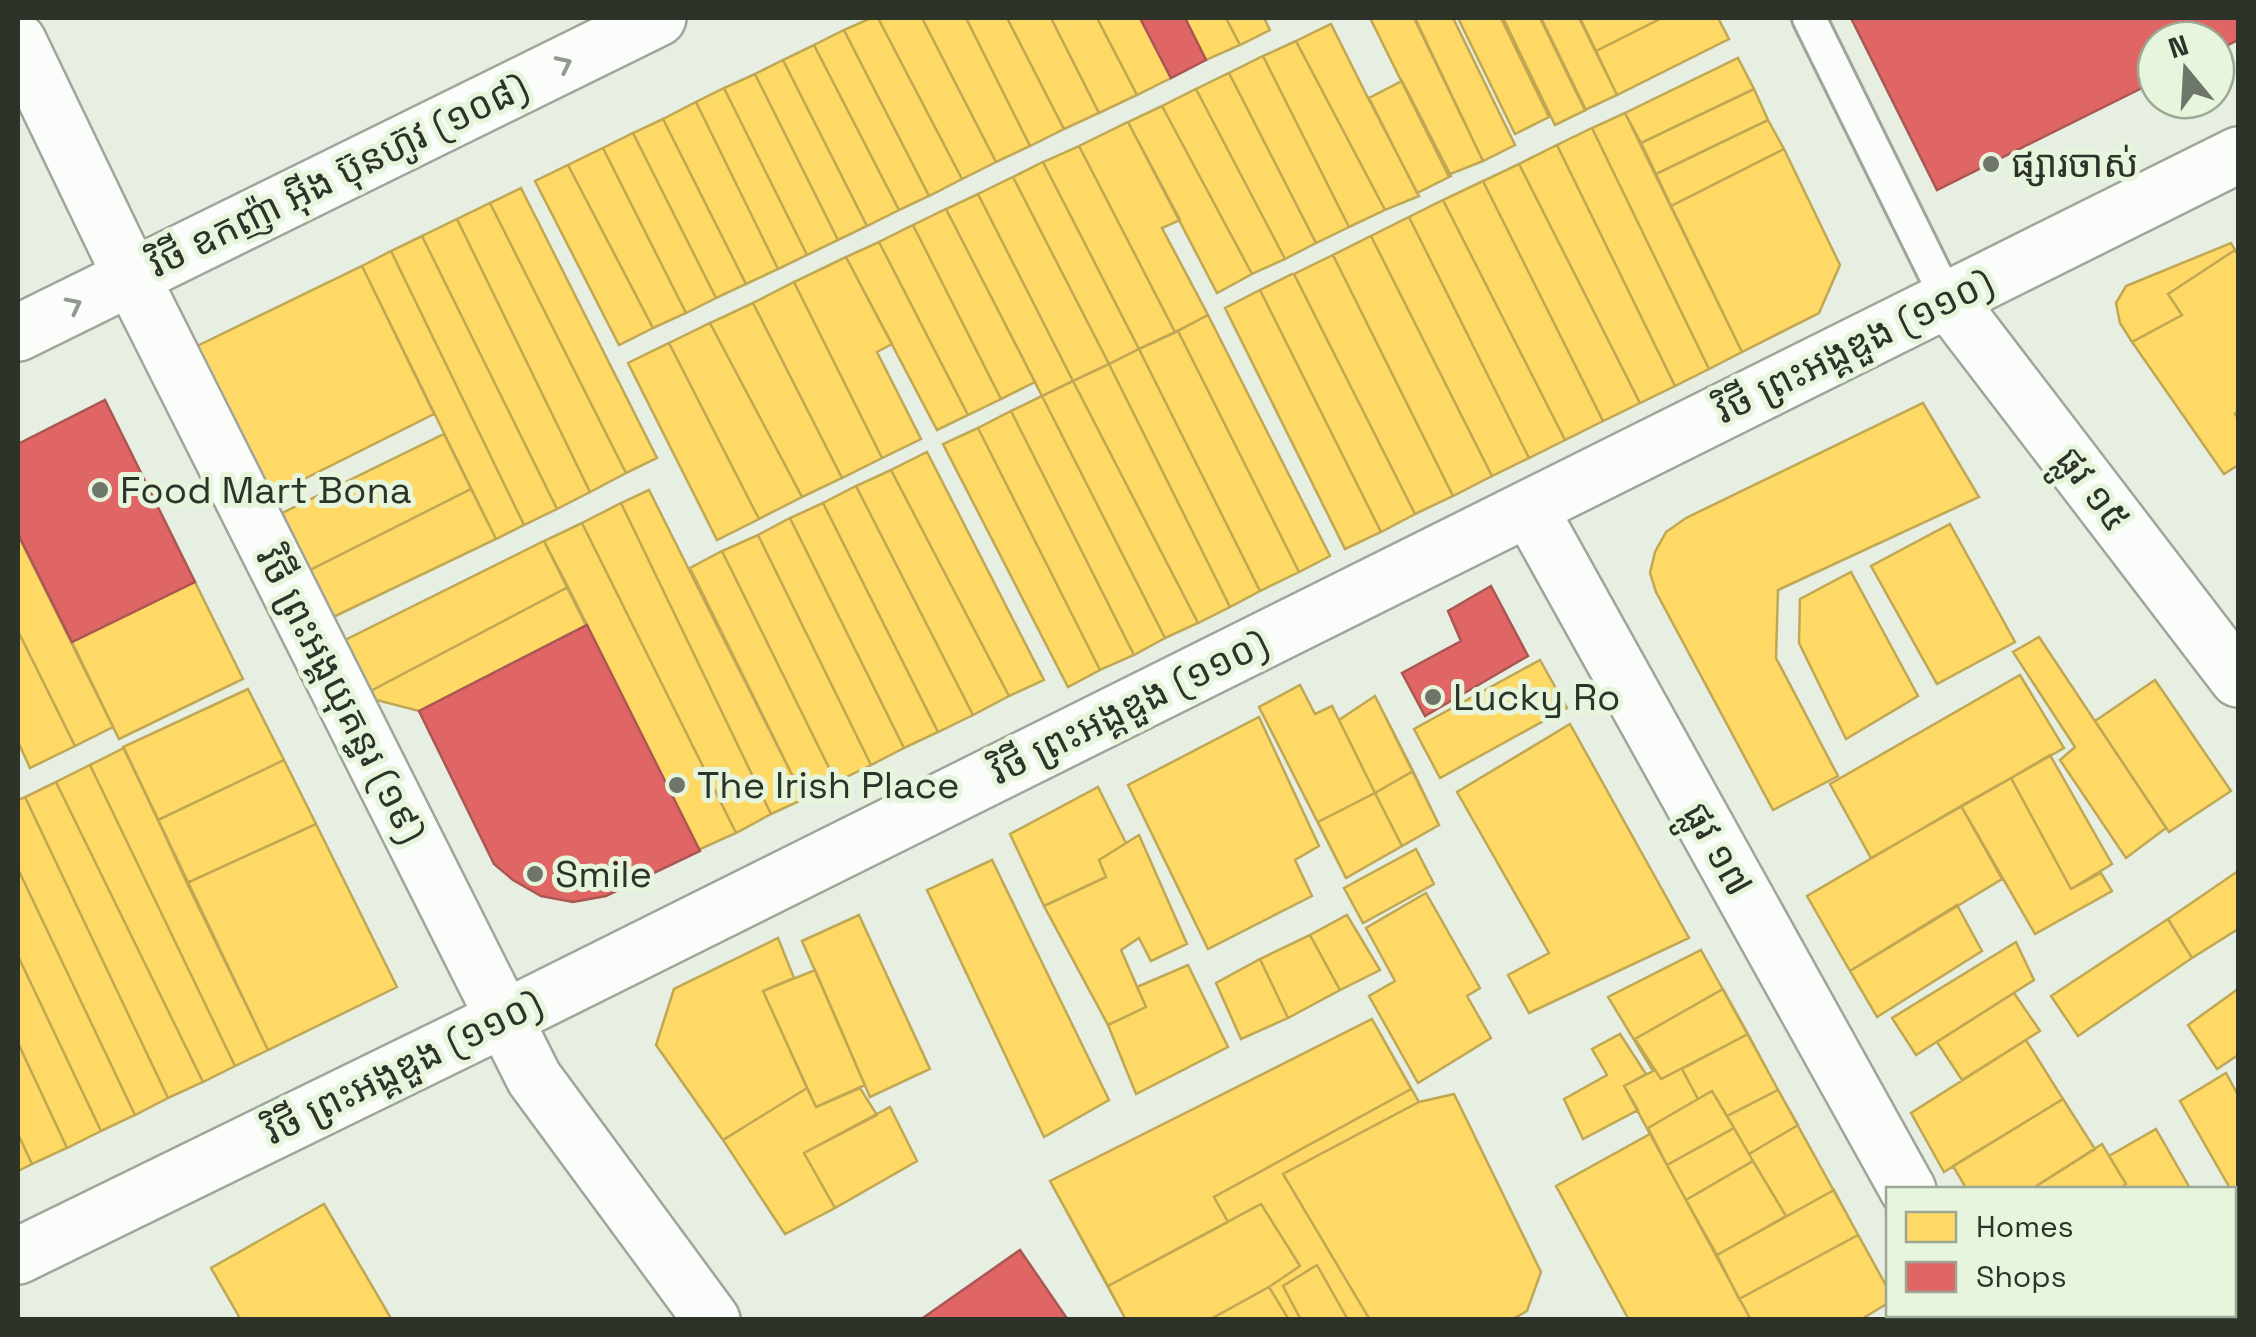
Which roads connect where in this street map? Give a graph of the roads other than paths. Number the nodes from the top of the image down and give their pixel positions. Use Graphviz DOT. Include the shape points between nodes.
graph roads {
  1 [pos="658,18"];
  2 [pos="1810,18"];
  3 [pos="18,41"];
  4 [pos="2238,155"];
  5 [pos="131,276"];
  6 [pos="1948,300"];
  7 [pos="18,333"];
  8 [pos="1529,508"];
  9 [pos="2238,678"];
  10 [pos="503,1019"];
  11 [pos="1906,1187"];
  12 [pos="18,1256"];
  13 [pos="712,1320"];
  5 -- 1 [label="street, វិថី ឧកញ៉ា អ៊ីង ប៊ុនហ៊ូវ (១០៨), one-way"];
  2 -- 6 [label="lane"];
  3 -- 5 [label="street, វិថី ព្រះអង្គយុគន្ធរ (១៩)"];
  4 -- 6 [label="street, វិថី ព្រះអង្គឌួង (១១០)"];
  7 -- 5 [label="street, វិថី ឧកញ៉ា អ៊ីង ប៊ុនហ៊ូវ (១០៨), one-way"];
  5 -- 10 [label="street, វិថី ព្រះអង្គយុគន្ធរ (១៩)"];
  6 -- 8 [label="street, វិថី ព្រះអង្គឌួង (១១០)"];
  6 -- 9 [label="street, ផ្លូវ ១៥"];
  8 -- 10 [label="street, វិថី ព្រះអង្គឌួង (១១០)"];
  8 -- 11 [label="street, ផ្លូវ ១៧"];
  10 -- 12 [label="street, វិថី ព្រះអង្គឌួង (១១០)"];
  10 -- 13 [label="street, វិថី ព្រះអង្គយុគន្ធរ (១៩)" via="534,1078"];
}
